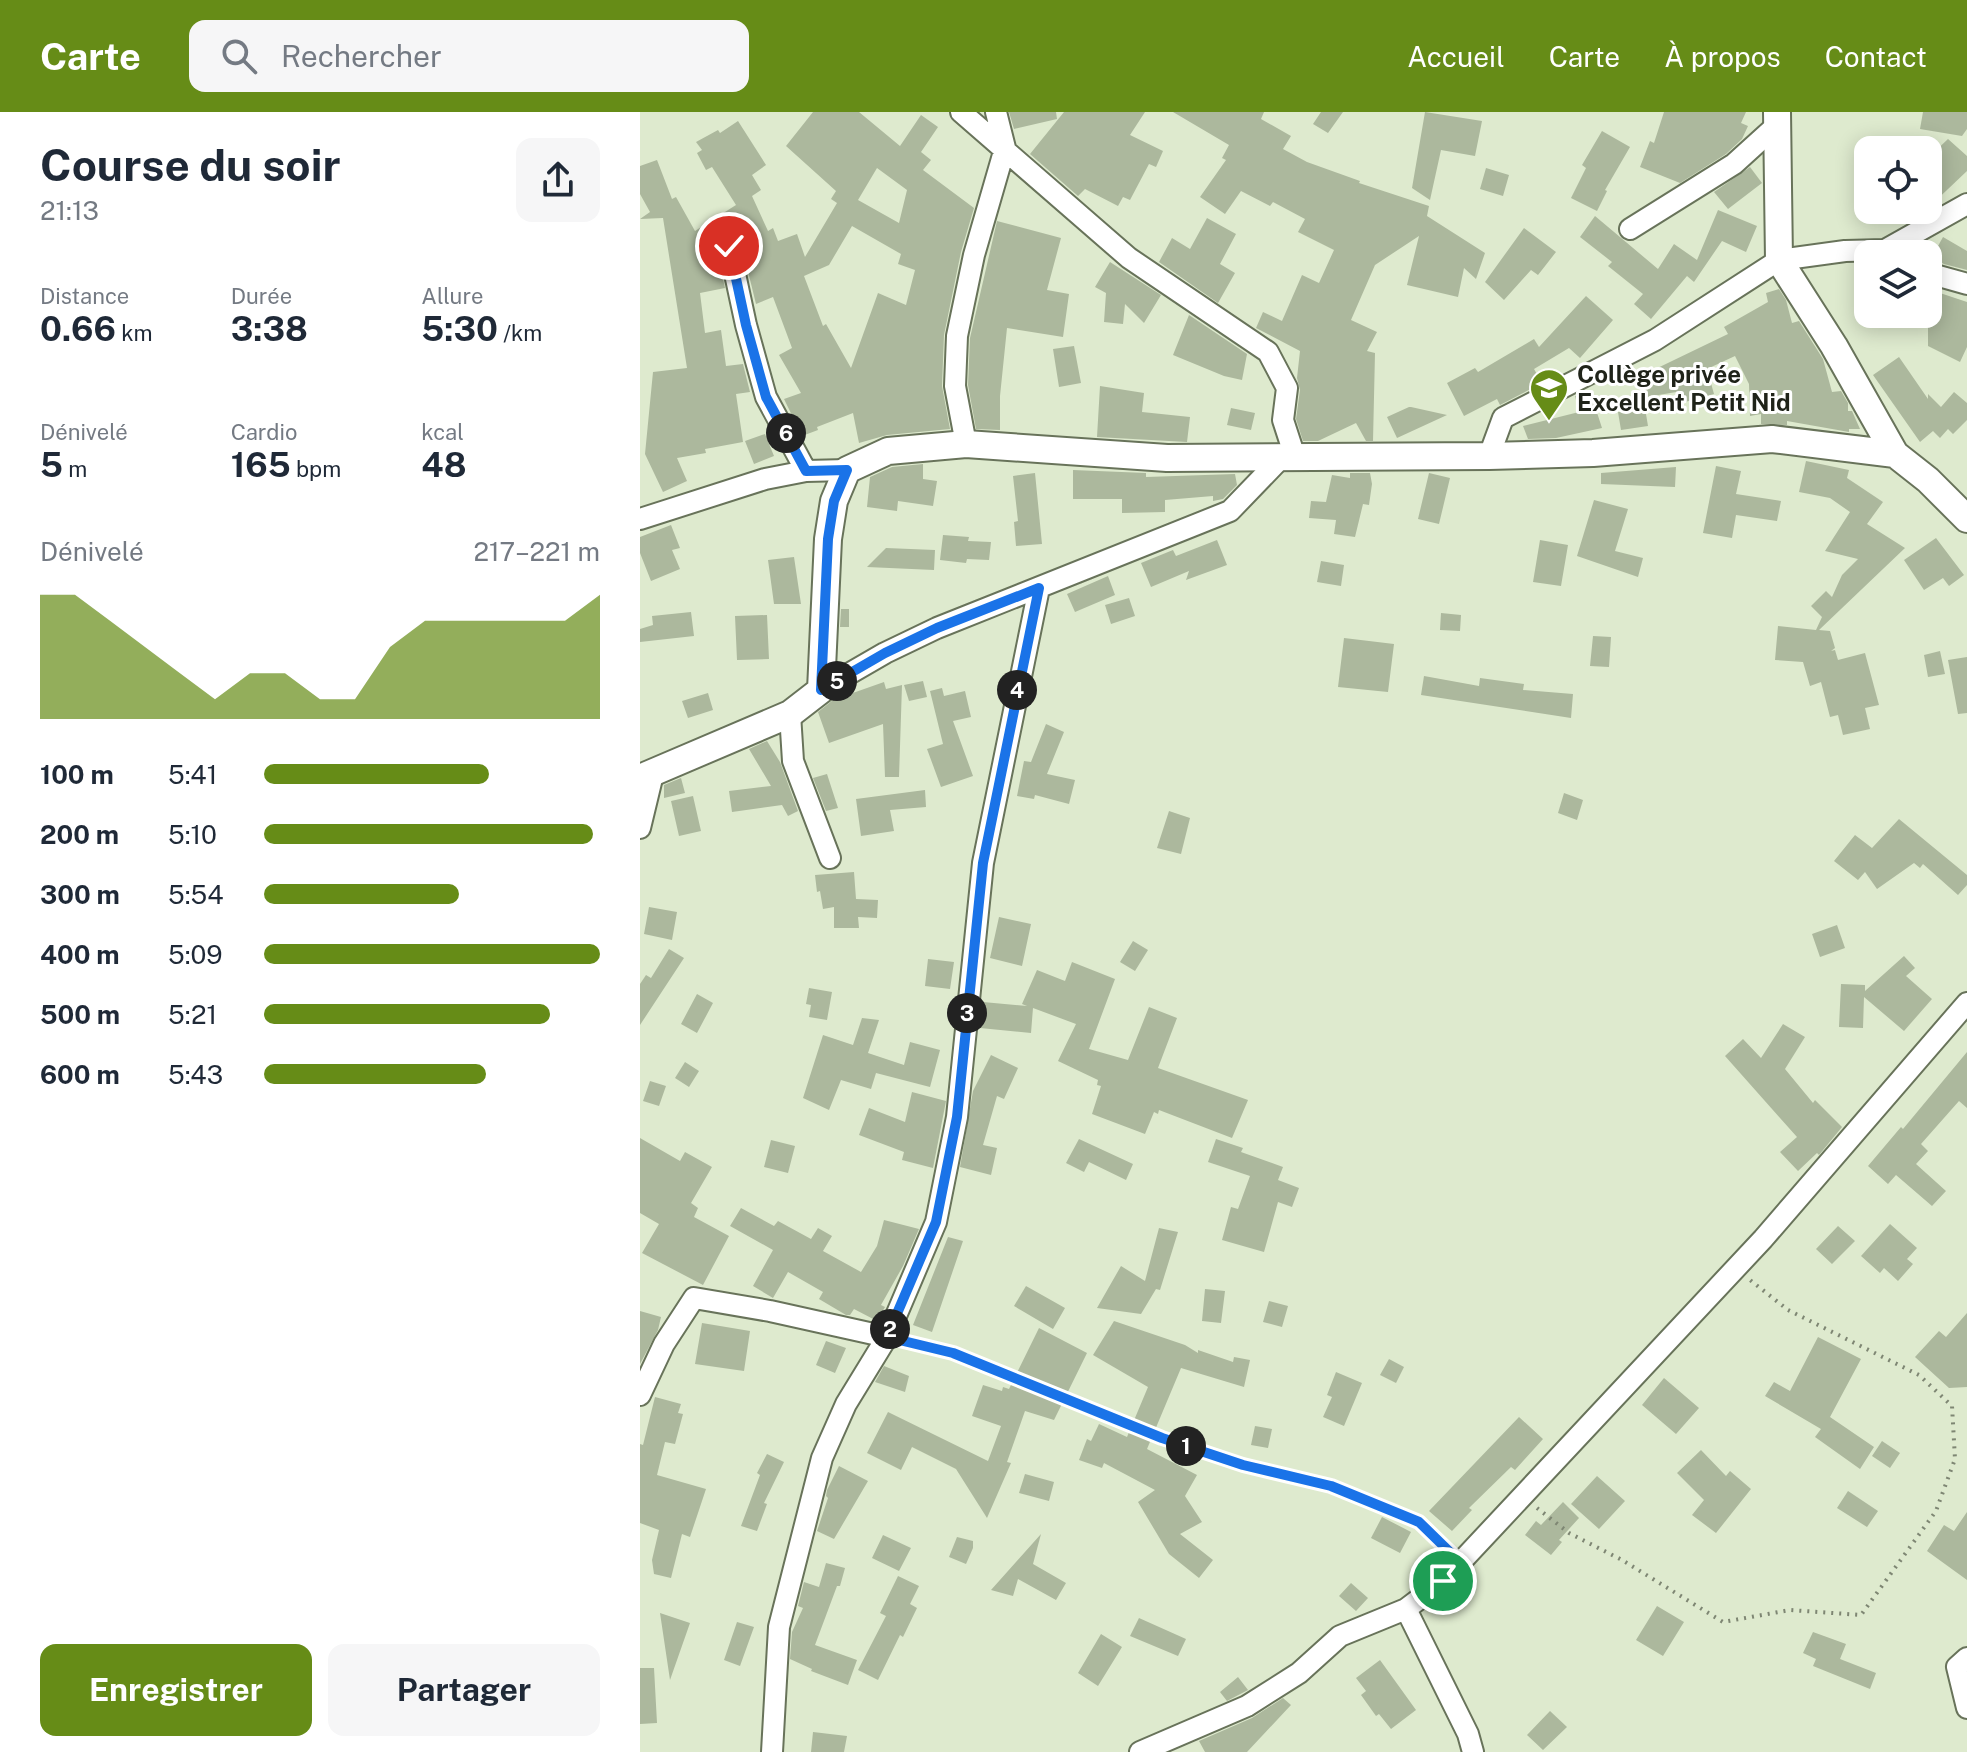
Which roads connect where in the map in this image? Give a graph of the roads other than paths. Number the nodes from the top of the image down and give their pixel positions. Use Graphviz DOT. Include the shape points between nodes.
graph roads {
  1 [pos="961,112"];
  2 [pos="996,112"];
  3 [pos="1777,119"];
  4 [pos="1005,148"];
  5 [pos="1967,204"];
  6 [pos="1630,229"];
  7 [pos="1908,240"];
  8 [pos="729,246"];
  9 [pos="1854,251"];
  10 [pos="1779,260"];
  11 [pos="1942,277"];
  12 [pos="1967,284"];
  13 [pos="966,444"];
  14 [pos="1895,454"];
  15 [pos="1489,456"];
  16 [pos="1288,457"];
  17 [pos="847,470"];
  18 [pos="806,471"];
  19 [pos="640,519"];
  20 [pos="1967,519"];
  21 [pos="1039,588"];
  22 [pos="821,690"];
  23 [pos="790,714"];
  24 [pos="647,774"];
  25 [pos="640,828"];
  26 [pos="830,858"];
  27 [pos="1967,1003"];
  28 [pos="887,1337"];
  29 [pos="640,1395"];
  30 [pos="1406,1609"];
  31 [pos="1967,1658"];
  32 [pos="1967,1708"];
  33 [pos="772,1752"];
  34 [pos="1140,1752"];
  35 [pos="1473,1752"];
  1 -- 4 [label="street"];
  2 -- 4 [label="street"];
  3 -- 6 [label="street" via="1734,164"];
  3 -- 10 [label="street"];
  4 -- 13 [label="street" via="957,336 955,386"];
  4 -- 16 [label="street" via="1129,258 1268,352 1287,388 1283,420"];
  5 -- 7 [label="street"];
  8 -- 18 [label="street" via="766,397"];
  9 -- 10 [label="street"];
  10 -- 14 [label="street"];
  10 -- 15 [label="street" via="1655,340 1503,418"];
  11 -- 12 [label="street"];
  13 -- 16 [label="street" via="1167,458"];
  13 -- 17 [label="street" via="888,451"];
  14 -- 15 [label="street" via="1772,439"];
  14 -- 20 [label="street"];
  15 -- 16 [label="street"];
  16 -- 21 [label="street" via="1230,511"];
  17 -- 18 [label="street"];
  17 -- 22 [label="street" via="834,501 828,539"];
  18 -- 19 [label="street"];
  21 -- 22 [label="street" via="937,628"];
  21 -- 28 [label="street" via="983,863 954,1132 936,1222"];
  22 -- 23 [label="street"];
  23 -- 24 [label="street"];
  23 -- 26 [label="street" via="793,761"];
  24 -- 25 [label="street"];
  27 -- 30 [label="street" via="1735,1268 1443,1581"];
  28 -- 29 [label="street" via="694,1298"];
  28 -- 33 [label="street" via="846,1404 822,1458 779,1627"];
  30 -- 34 [label="street" via="1340,1636 1299,1673 1247,1706"];
  30 -- 35 [label="street"];
  31 -- 32 [label="street" via="1957,1667"];
}
